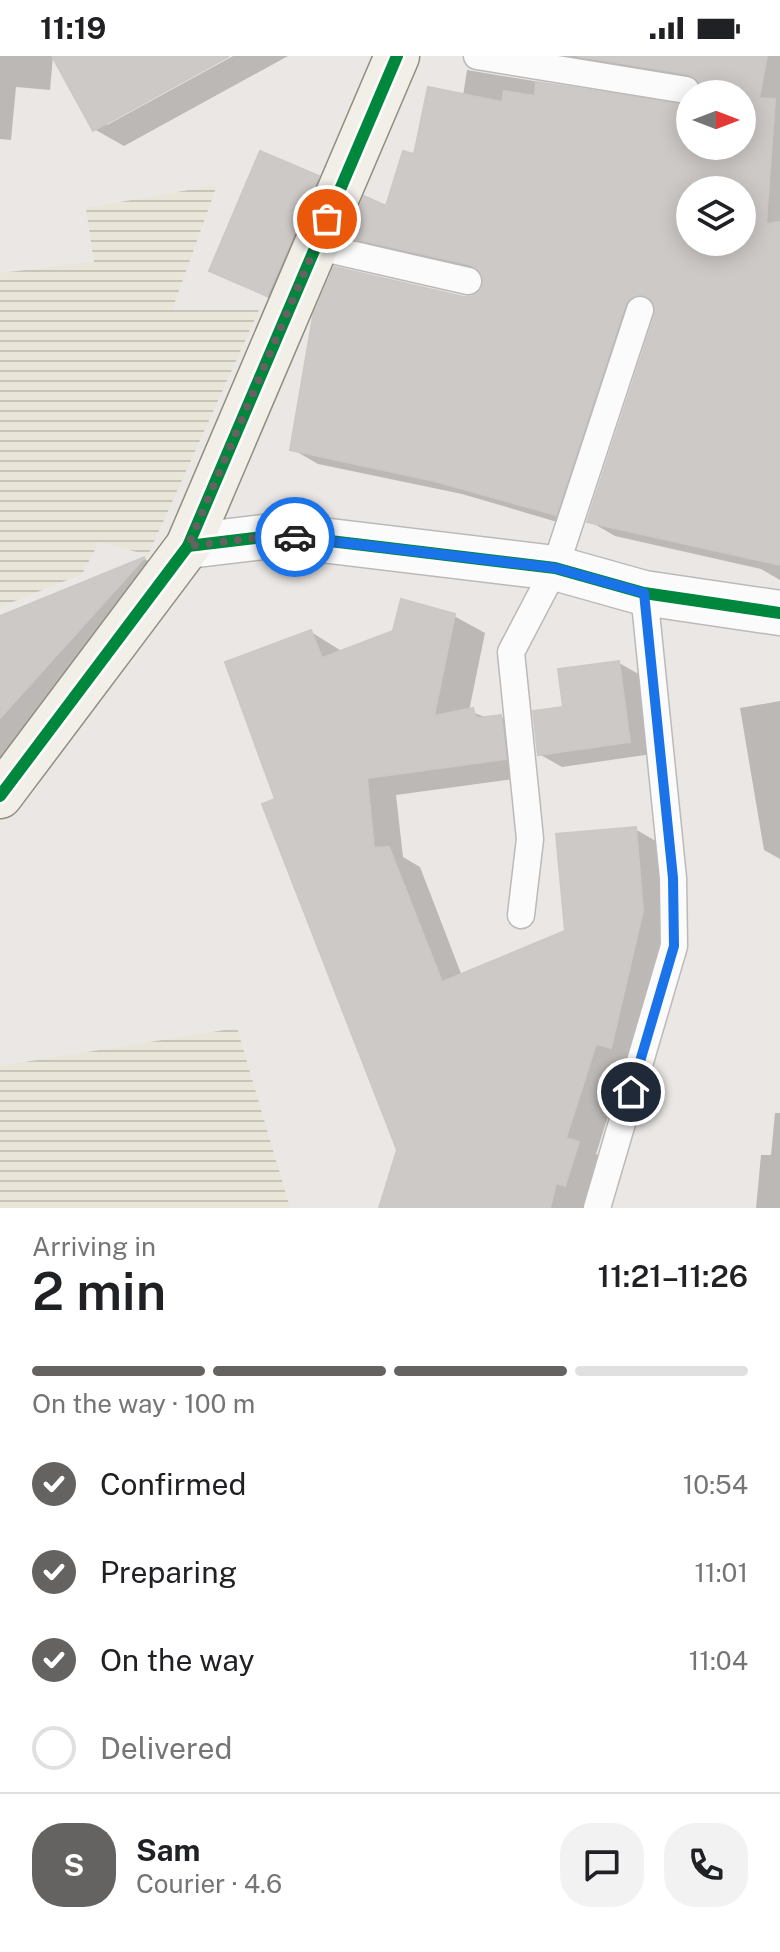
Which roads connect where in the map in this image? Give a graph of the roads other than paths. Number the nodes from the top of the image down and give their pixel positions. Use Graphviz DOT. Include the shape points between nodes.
graph roads {
  1 [pos="397,56"];
  2 [pos="477,56"];
  3 [pos="676,88"];
  4 [pos="315,246"];
  5 [pos="468,281"];
  6 [pos="640,310"];
  7 [pos="188,546"];
  8 [pos="555,568"];
  9 [pos="644,593"];
  10 [pos="780,613"];
  11 [pos="0,796"];
  12 [pos="521,915"];
  13 [pos="597,1208"];
  1 -- 4 [label="street"];
  2 -- 3 [label="lane"];
  4 -- 5 [label="lane"];
  4 -- 7 [label="street"];
  6 -- 8 [label="lane"];
  7 -- 8 [label="street" via="280,535"];
  7 -- 11 [label="street"];
  8 -- 9 [label="street"];
  8 -- 12 [label="lane" via="511,652 530,839"];
  9 -- 10 [label="street"];
  9 -- 13 [label="lane" via="673,878 674,946"];
}
